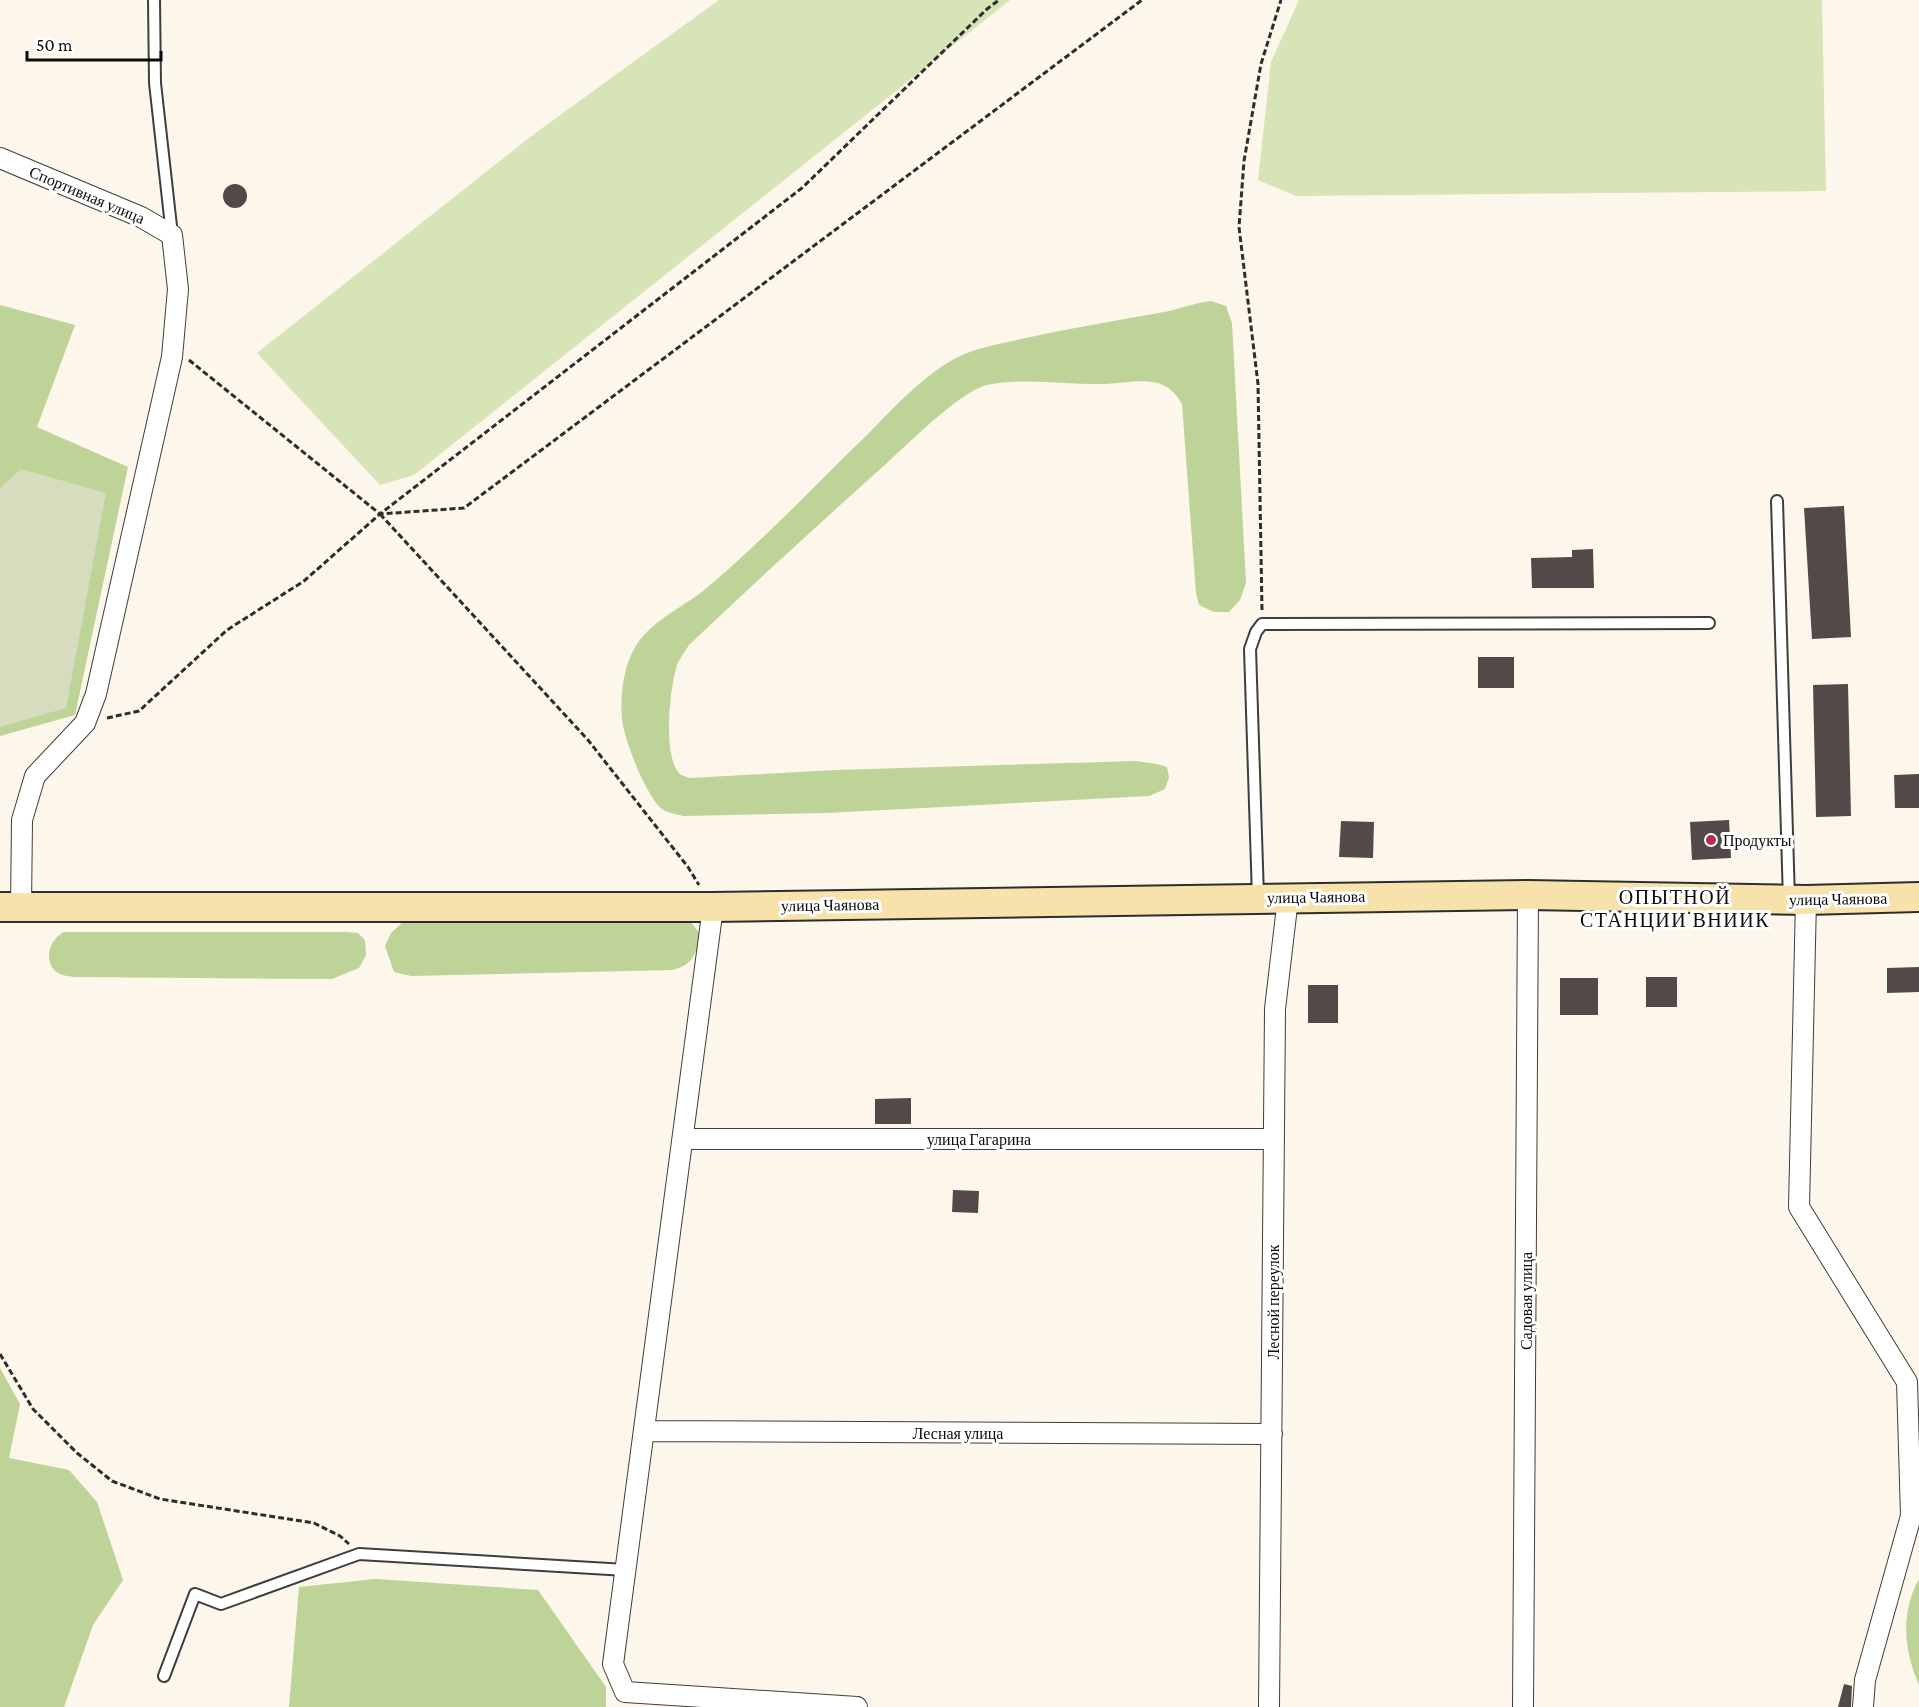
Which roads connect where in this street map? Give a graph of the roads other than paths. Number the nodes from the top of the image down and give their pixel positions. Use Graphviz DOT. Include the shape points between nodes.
graph roads {
  1 [pos="154,0"];
  2 [pos="0,158"];
  3 [pos="172,235"];
  4 [pos="1777,501"];
  5 [pos="1709,623"];
  6 [pos="1528,895"];
  7 [pos="1919,897"];
  8 [pos="1258,898"];
  9 [pos="1288,898"];
  10 [pos="1798,900"];
  11 [pos="11,907"];
  12 [pos="712,907"];
  13 [pos="683,1139"];
  14 [pos="1274,1139"];
  15 [pos="644,1431"];
  16 [pos="1272,1434"];
  17 [pos="1915,1519"];
  18 [pos="626,1570"];
  19 [pos="164,1676"];
  20 [pos="857,1707"];
  21 [pos="1269,1707"];
  22 [pos="1524,1707"];
  23 [pos="1863,1707"];
  1 -- 3 [label="lane" via="155,83"];
  2 -- 3 [label="street, Спортивная улица" via="141,217"];
  3 -- 11 [label="street" via="178,289 172,357 96,694 85,723 35,776 22,820"];
  4 -- 10 [label="lane"];
  5 -- 8 [label="lane" via="1263,624 1250,650"];
  6 -- 9 [label="street, улица Чаянова"];
  6 -- 10 [label="street, улица Чаянова"];
  6 -- 22 [label="street, Садовая улица"];
  7 -- 10 [label="street, улица Чаянова"];
  8 -- 9 [label="street, улица Чаянова"];
  8 -- 12 [label="street, улица Чаянова"];
  9 -- 14 [label="street, Лесной переулок" via="1275,1009"];
  10 -- 17 [label="street" via="1799,1207 1907,1382"];
  11 -- 12 [label="street, улица Чаянова"];
  12 -- 13 [label="street"];
  13 -- 14 [label="street, улица Гагарина"];
  13 -- 15 [label="street"];
  14 -- 16 [label="street, Лесной переулок"];
  15 -- 16 [label="street, Лесная улица"];
  15 -- 18 [label="street"];
  16 -- 21 [label="street, Лесной переулок"];
  17 -- 23 [label="street" via="1865,1680"];
  18 -- 19 [label="lane" via="358,1554 221,1604 195,1594"];
  18 -- 20 [label="street" via="613,1664 625,1692"];
}
